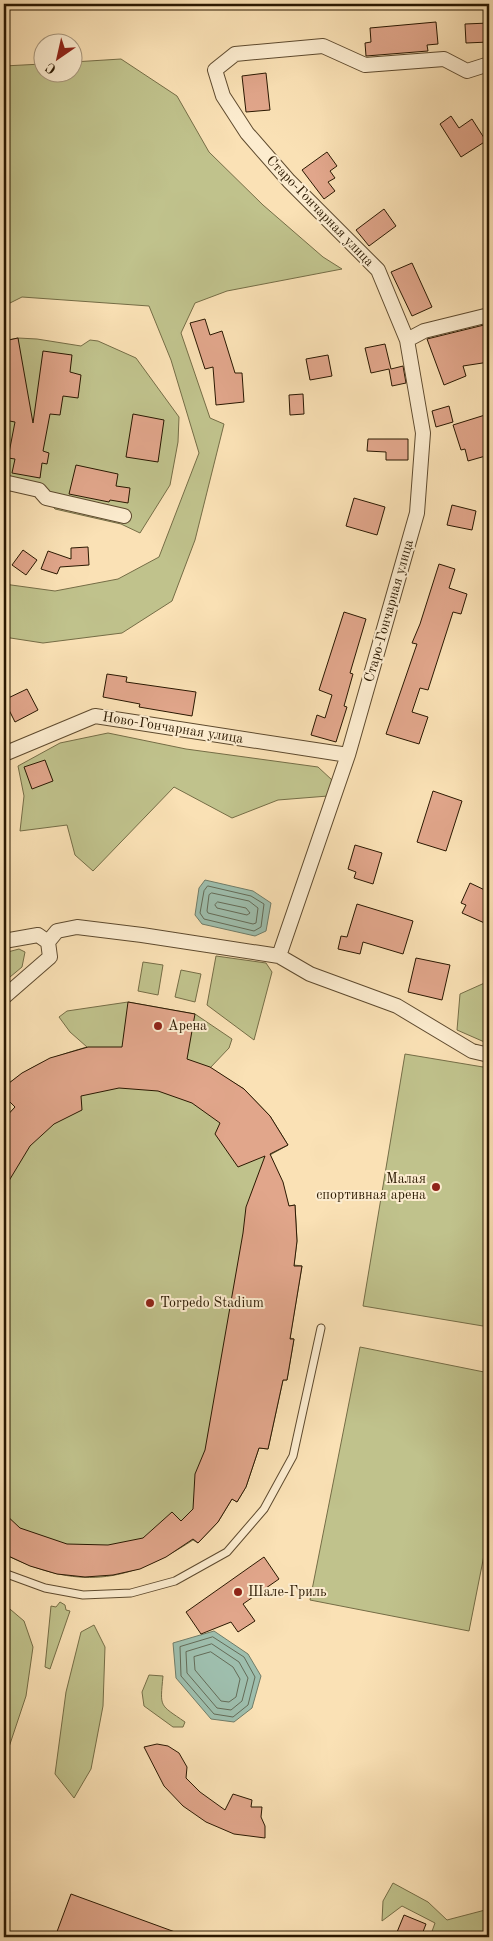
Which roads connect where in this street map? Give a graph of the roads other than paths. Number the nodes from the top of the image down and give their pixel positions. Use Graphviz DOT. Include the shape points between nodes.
graph roads {
  1 [pos="489,64"];
  2 [pos="489,315"];
  3 [pos="407,340"];
  4 [pos="4,482"];
  5 [pos="124,516"];
  6 [pos="4,754"];
  7 [pos="348,755"];
  8 [pos="4,941"];
  9 [pos="48,942"];
  10 [pos="279,956"];
  11 [pos="4,997"];
  12 [pos="489,1055"];
  13 [pos="321,1328"];
  14 [pos="4,1573"];
  1 -- 3 [label="street, Старо-Гончарная улица" via="467,71 444,59 365,65 323,46 235,54 214,70 222,96 247,134 378,270"];
  2 -- 3 [label="street" via="424,331"];
  3 -- 7 [label="street, Старо-Гончарная улица" via="423,432 418,513"];
  4 -- 5 [label="street" via="38,490 46,498"];
  6 -- 7 [label="street, Ново-Гончарная улица" via="95,716"];
  7 -- 10 [label="street, Старо-Гончарная улица"];
  8 -- 9 [label="street" via="38,935"];
  9 -- 10 [label="street" via="57,931 77,927"];
  9 -- 11 [label="street" via="50,957"];
  10 -- 12 [label="street" via="310,974 397,1006 472,1052"];
  13 -- 14 [label="lane" via="293,1456 264,1509 227,1552 175,1581 131,1593 83,1596 45,1588"];
}
